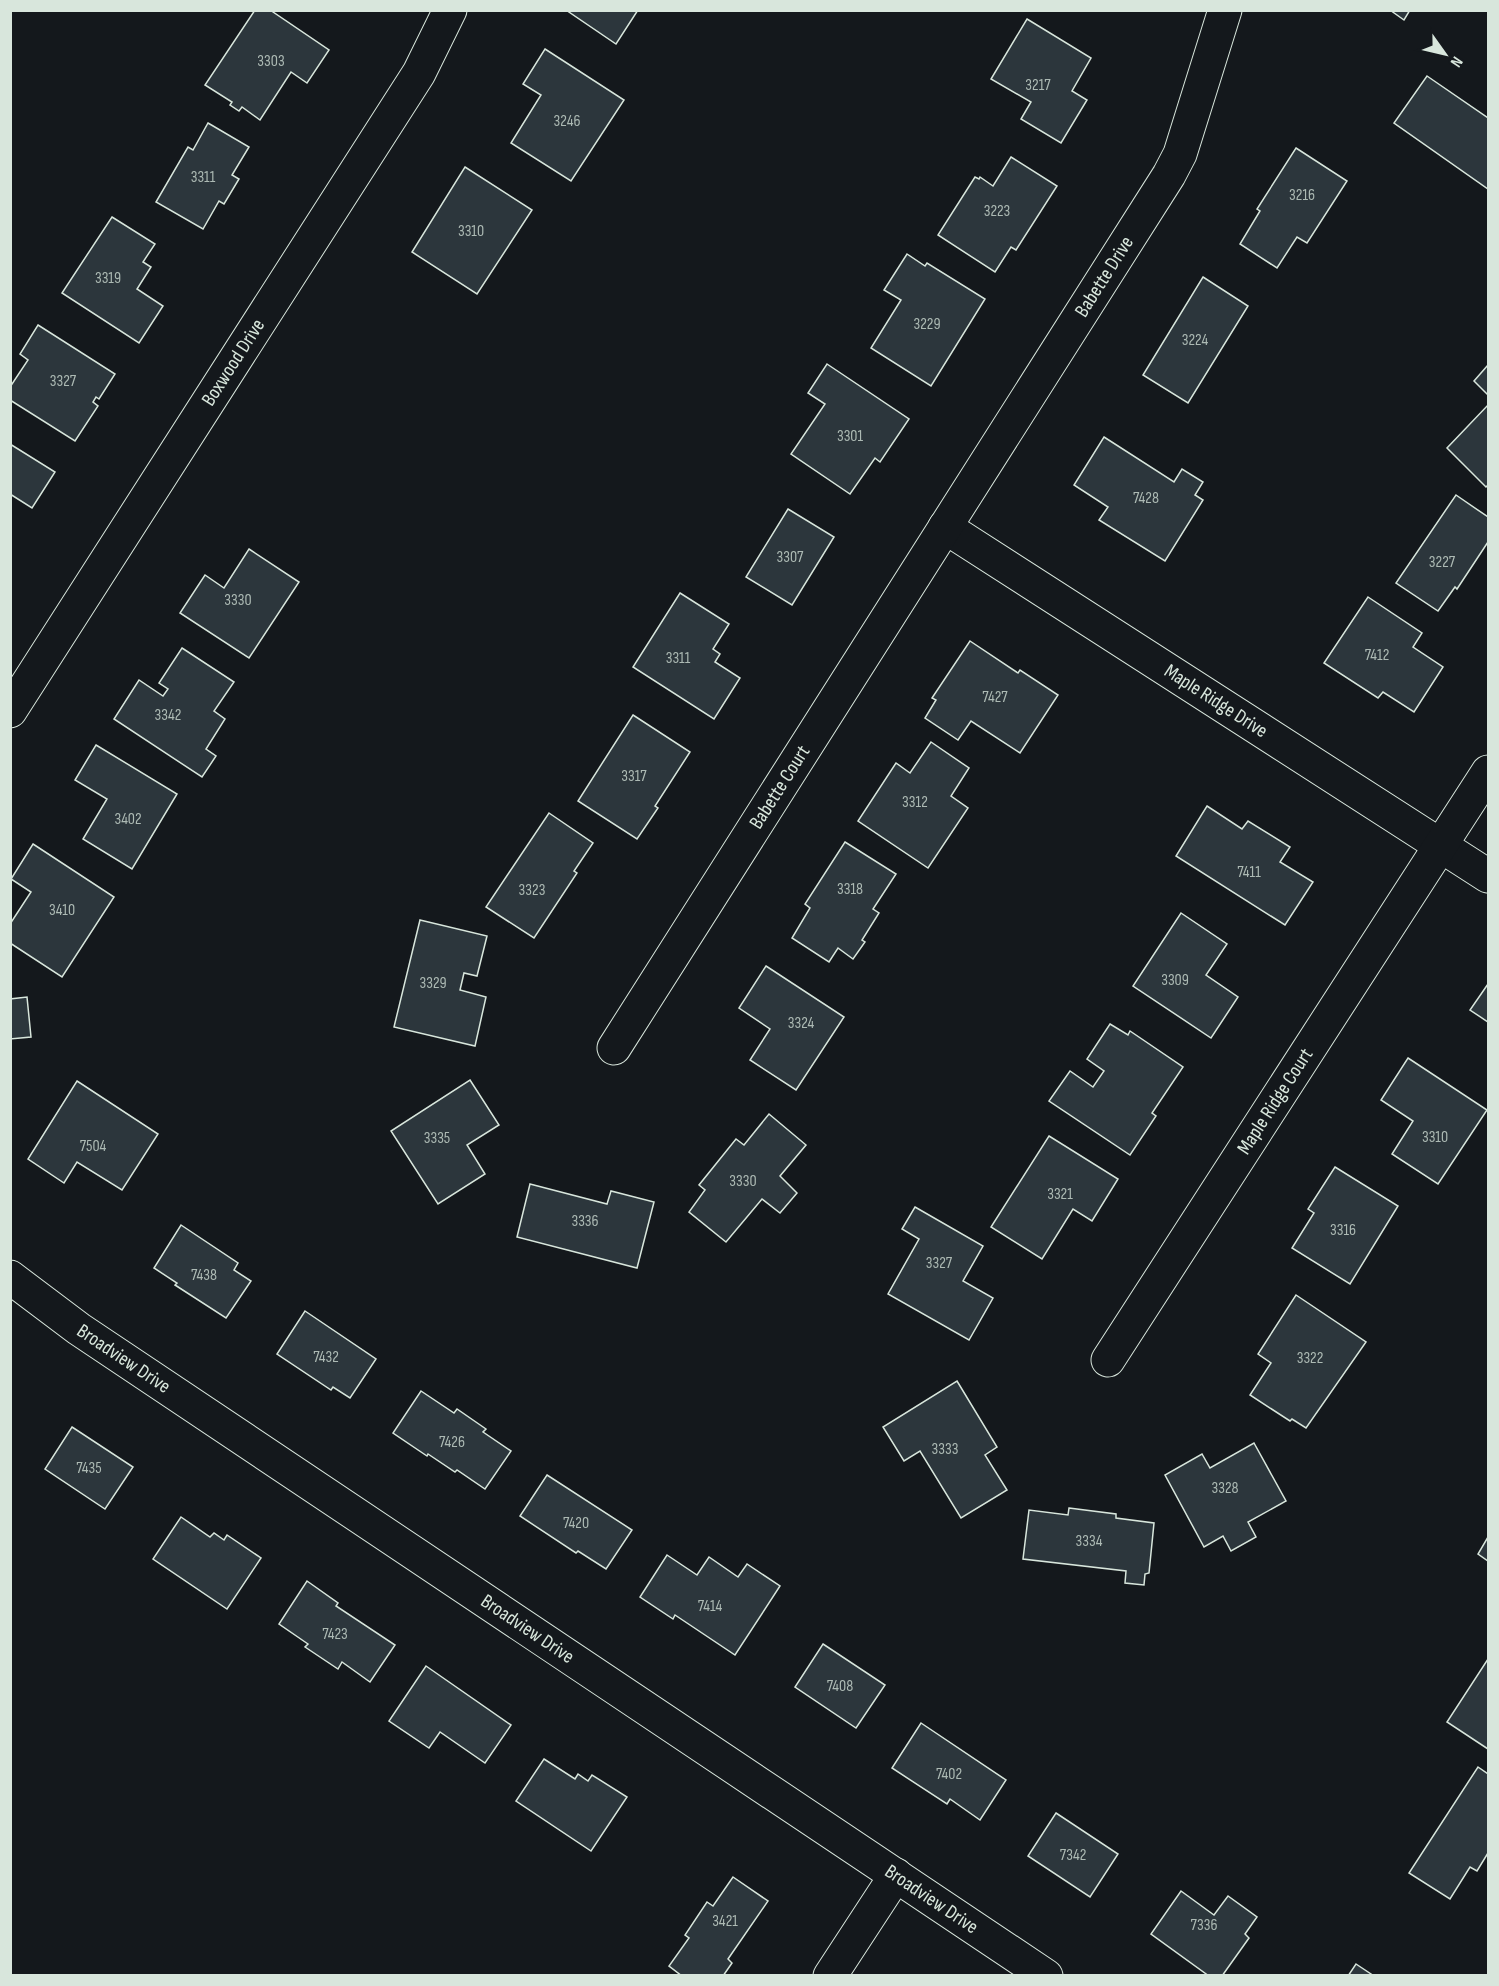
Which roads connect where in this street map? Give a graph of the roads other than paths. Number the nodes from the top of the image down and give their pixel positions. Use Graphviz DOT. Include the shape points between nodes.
graph roads {
  1 [pos="450,10"];
  2 [pos="1225,10"];
  3 [pos="945,527"];
  4 [pos="10,711"];
  5 [pos="1488,772"];
  6 [pos="1441,845"];
  7 [pos="1488,876"];
  8 [pos="614,1048"];
  9 [pos="10,1277"];
  10 [pos="1108,1360"];
  11 [pos="896,1875"];
  12 [pos="830,1976"];
  13 [pos="1046,1976"];
  1 -- 4 [label="street, Boxwood Drive" via="419,74"];
  2 -- 3 [label="street, Babette Drive" via="1180,154 1169,175"];
  3 -- 6 [label="street, Maple Ridge Drive"];
  3 -- 8 [label="street, Babette Court"];
  5 -- 6 [label="street, Maple Ridge Court"];
  6 -- 7 [label="street, Maple Ridge Drive"];
  6 -- 10 [label="street, Maple Ridge Court"];
  9 -- 11 [label="street, Broadview Drive" via="79,1329"];
  11 -- 12 [label="street"];
  11 -- 13 [label="street, Broadview Drive"];
}
